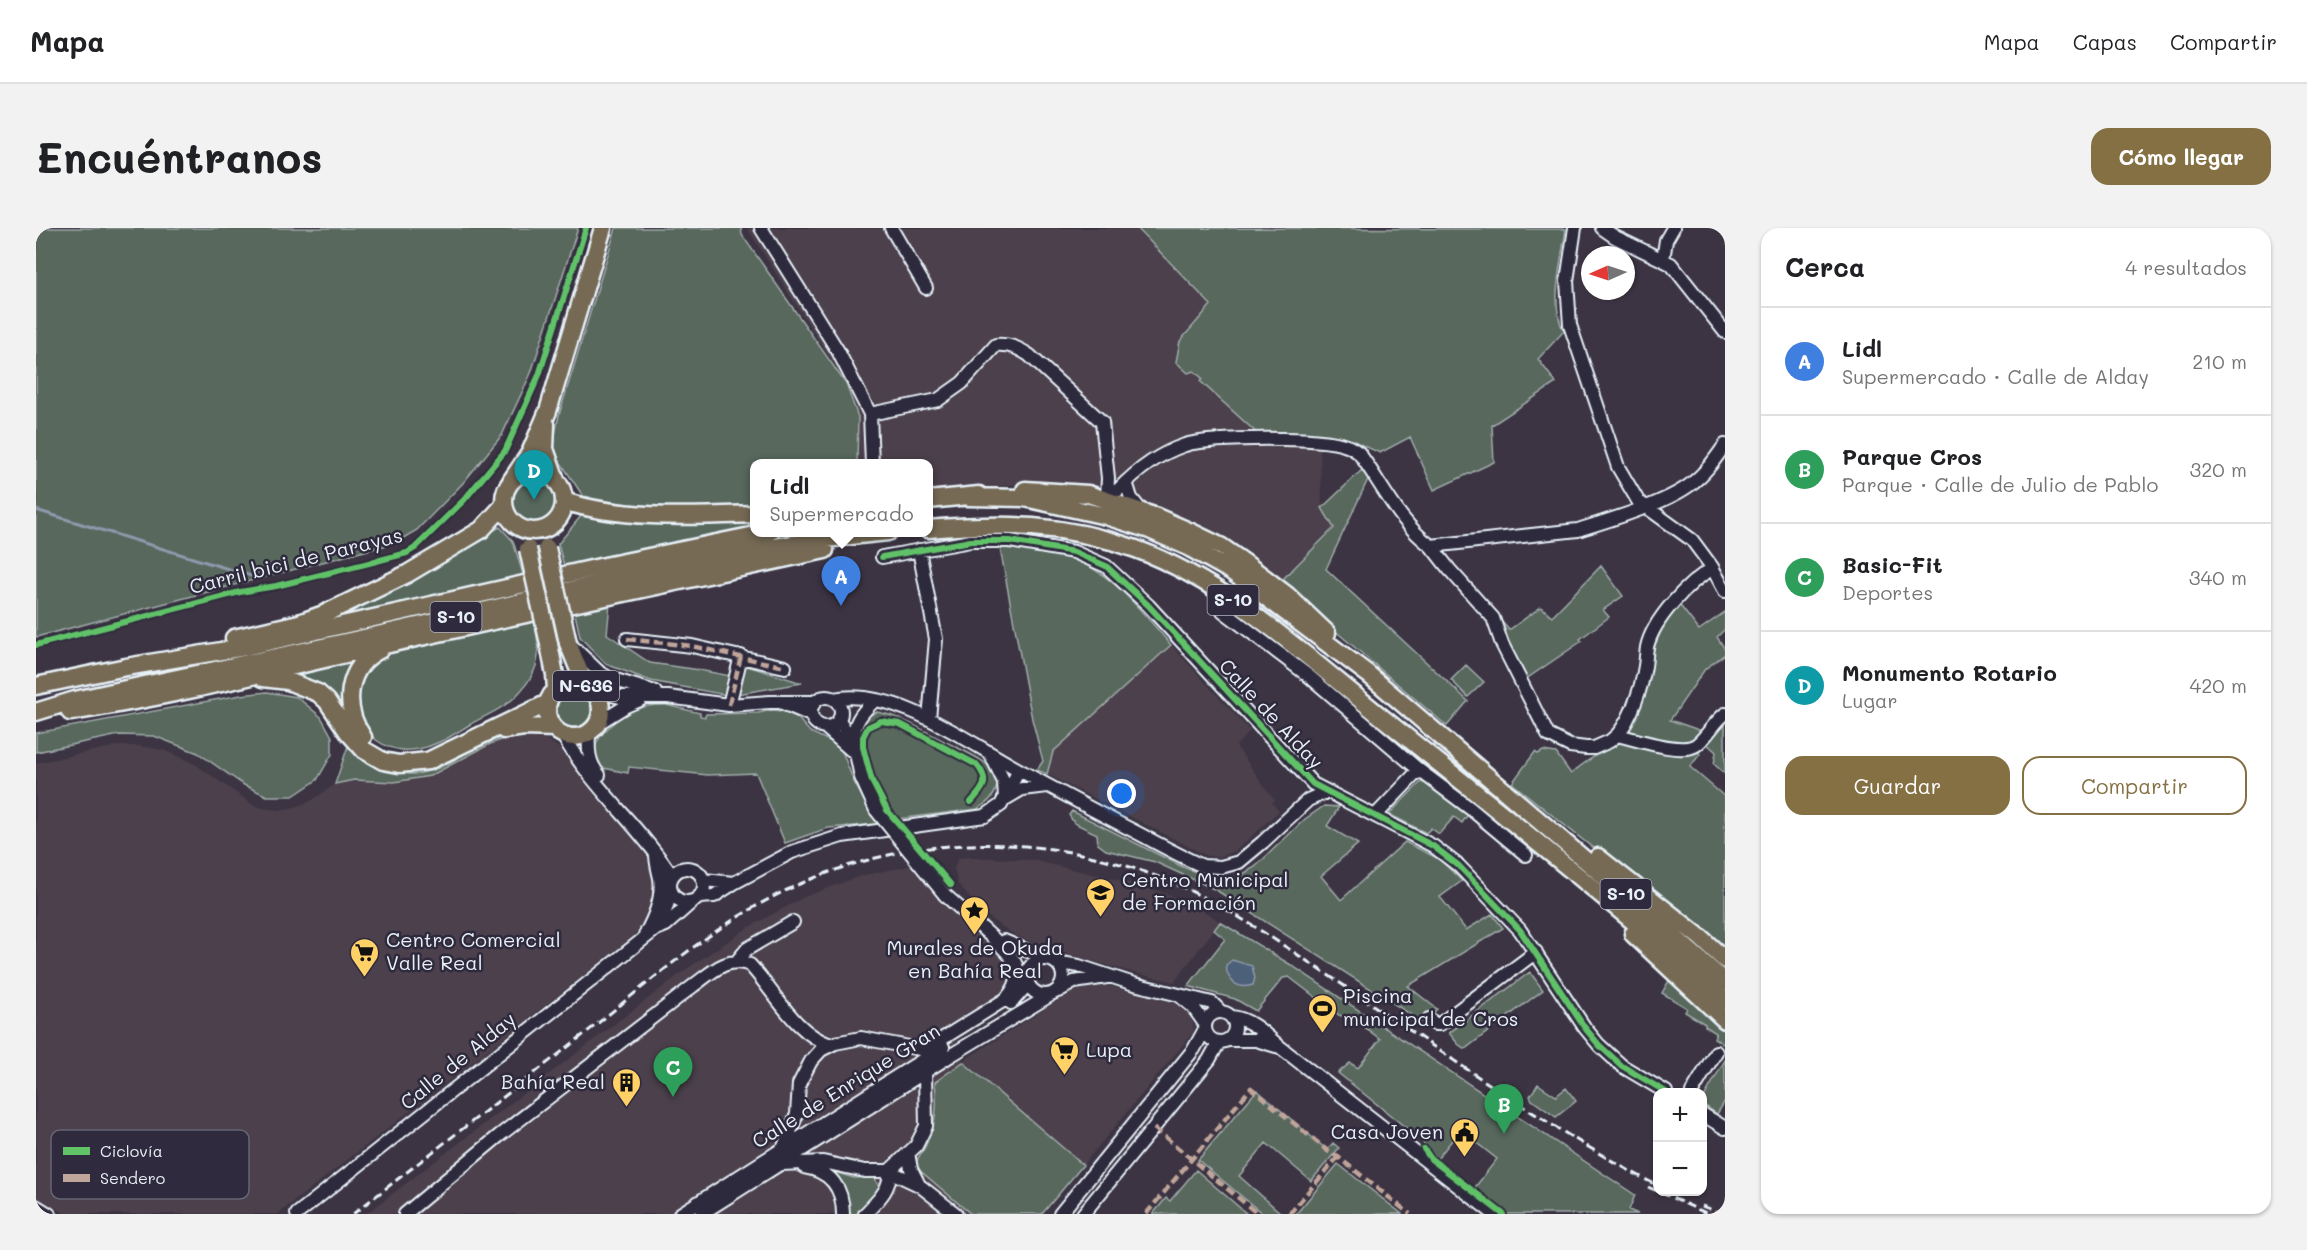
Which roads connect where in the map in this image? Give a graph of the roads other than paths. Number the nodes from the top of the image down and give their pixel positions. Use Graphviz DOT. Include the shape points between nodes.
graph roads {
  1 [pos="603,228"];
  2 [pos="761,228"];
  3 [pos="891,228"];
  4 [pos="1575,228"];
  5 [pos="1602,228"];
  6 [pos="1673,228"];
  7 [pos="1662,260"];
  8 [pos="926,288"];
  9 [pos="1725,332"];
  10 [pos="548,411"];
  11 [pos="870,414"];
  12 [pos="1725,445"];
  13 [pos="872,459"];
  14 [pos="555,480"];
  15 [pos="511,482"];
  16 [pos="1126,482"];
  17 [pos="1108,496"];
  18 [pos="968,497"];
  19 [pos="933,500"];
  20 [pos="564,501"];
  21 [pos="504,505"];
  22 [pos="1054,506"];
  23 [pos="1646,506"];
  24 [pos="933,510"];
  25 [pos="1143,512"];
  26 [pos="750,514"];
  27 [pos="522,529"];
  28 [pos="546,529"];
  29 [pos="933,529"];
  30 [pos="750,536"];
  31 [pos="856,537"];
  32 [pos="872,537"];
  33 [pos="1431,546"];
  34 [pos="919,550"];
  35 [pos="882,557"];
  36 [pos="1712,570"];
  37 [pos="1725,591"];
  38 [pos="1223,611"];
  39 [pos="627,639"];
  40 [pos="395,643"];
  41 [pos="568,643"];
  42 [pos="741,656"];
  43 [pos="126,667"];
  44 [pos="786,667"];
  45 [pos="1368,674"];
  46 [pos="241,678"];
  47 [pos="36,686"];
  48 [pos="589,688"];
  49 [pos="650,696"];
  50 [pos="552,697"];
  51 [pos="668,697"];
  52 [pos="833,699"];
  53 [pos="875,700"];
  54 [pos="779,701"];
  55 [pos="815,702"];
  56 [pos="729,705"];
  57 [pos="36,714"];
  58 [pos="1725,714"];
  59 [pos="811,716"];
  60 [pos="840,716"];
  61 [pos="929,719"];
  62 [pos="593,728"];
  63 [pos="826,728"];
  64 [pos="558,731"];
  65 [pos="486,734"];
  66 [pos="1617,735"];
  67 [pos="854,744"];
  68 [pos="991,755"];
  69 [pos="857,759"];
  70 [pos="399,764"];
  71 [pos="1019,770"];
  72 [pos="1419,770"];
  73 [pos="1047,786"];
  74 [pos="1326,792"];
  75 [pos="1005,799"];
  76 [pos="1531,813"];
  77 [pos="1376,815"];
  78 [pos="632,823"];
  79 [pos="656,853"];
  80 [pos="1526,855"];
  81 [pos="1563,862"];
  82 [pos="676,873"];
  83 [pos="704,880"];
  84 [pos="735,883"];
  85 [pos="671,892"];
  86 [pos="696,899"];
  87 [pos="965,913"];
  88 [pos="793,922"];
  89 [pos="656,929"];
  90 [pos="643,938"];
  91 [pos="1004,941"];
  92 [pos="1536,952"];
  93 [pos="1051,960"];
  94 [pos="1725,960"];
  95 [pos="737,961"];
  96 [pos="1108,977"];
  97 [pos="1028,978"];
  98 [pos="1725,982"];
  99 [pos="1053,993"];
  100 [pos="1180,996"];
  101 [pos="1725,1000"];
  102 [pos="1227,1015"];
  103 [pos="1429,1019"];
  104 [pos="1725,1020"];
  105 [pos="1205,1026"];
  106 [pos="803,1030"];
  107 [pos="1223,1041"];
  108 [pos="831,1045"];
  109 [pos="1280,1047"];
  110 [pos="1716,1052"];
  111 [pos="813,1058"];
  112 [pos="926,1072"];
  113 [pos="1660,1088"];
  114 [pos="1694,1088"];
  115 [pos="1707,1117"];
  116 [pos="1725,1128"];
  117 [pos="783,1149"];
  118 [pos="908,1153"];
  119 [pos="779,1164"];
  120 [pos="889,1171"];
  121 [pos="915,1183"];
  122 [pos="884,1193"];
  123 [pos="36,1206"];
  124 [pos="1490,1213"];
  125 [pos="49,1214"];
  126 [pos="297,1214"];
  127 [pos="405,1214"];
  128 [pos="680,1214"];
  129 [pos="701,1214"];
  130 [pos="843,1214"];
  131 [pos="865,1214"];
  132 [pos="956,1214"];
  133 [pos="1060,1214"];
  134 [pos="1083,1214"];
  1 -- 10 [label="highway"];
  2 -- 11 [label="street" via="838,351"];
  3 -- 8 [label="street"];
  4 -- 23 [label="street" via="1567,281 1570,325 1618,467 1638,501"];
  5 -- 7 [label="street"];
  6 -- 7 [label="street"];
  7 -- 9 [label="street" via="1671,264"];
  10 -- 14 [label="highway" via="545,449"];
  10 -- 15 [label="highway" via="530,453"];
  11 -- 13 [label="street"];
  11 -- 17 [label="street" via="938,400 962,383 996,345 1017,347 1102,422"];
  12 -- 23 [label="street" via="1690,485"];
  14 -- 15 [label="highway" via="533,471"];
  14 -- 20 [label="highway"];
  15 -- 21 [label="highway"];
  16 -- 17 [label="street"];
  16 -- 25 [label="street" via="1131,498"];
  16 -- 33 [label="street" via="1148,462 1186,445 1224,439 1340,444 1359,453 1409,525"];
  17 -- 18 [label="highway" via="1025,490"];
  17 -- 25 [label="highway"];
  18 -- 19 [label="highway"];
  18 -- 22 [label="highway" via="1025,498"];
  20 -- 26 [label="highway" via="587,508 644,514"];
  20 -- 28 [label="highway" via="561,514"];
  21 -- 27 [label="highway, N-636" via="510,519"];
  21 -- 43 [label="highway" via="481,530 407,574 324,614"];
  22 -- 24 [label="highway, S-10" via="1010,504"];
  22 -- 45 [label="highway, S-10" via="1106,516 1188,547 1231,571"];
  23 -- 33 [label="street" via="1578,530"];
  23 -- 36 [label="street" via="1692,540"];
  25 -- 45 [label="highway" via="1222,547 1287,595"];
  27 -- 28 [label="highway"];
  27 -- 50 [label="highway, N-636, bridge" via="549,644"];
  28 -- 41 [label="highway, N-636, bridge"];
  29 -- 81 [label="highway, S-10" via="984,524 1059,529 1095,536 1179,567 1220,591 1286,641"];
  30 -- 43 [label="highway, S-10" via="244,647"];
  31 -- 57 [label="highway, S-10" via="746,553 603,582 87,698"];
  32 -- 40 [label="highway"];
  33 -- 66 [label="street" via="1493,618 1548,735 1570,746 1586,748 1594,748"];
  34 -- 35 [label="street, Calle de Alday"];
  34 -- 61 [label="street" via="936,639"];
  34 -- 74 [label="street, Calle de Alday" via="1010,541 1074,552 1106,567 1148,605 1298,769"];
  36 -- 37 [label="street"];
  36 -- 66 [label="street" via="1678,597 1647,644 1641,682 1624,727"];
  38 -- 72 [label="street" via="1310,677"];
  39 -- 42 [label="street"];
  40 -- 46 [label="highway"];
  40 -- 70 [label="highway" via="364,661 355,676 349,703 365,739 380,754"];
  41 -- 48 [label="highway, N-636"];
  41 -- 51 [label="street" via="609,678"];
  42 -- 44 [label="street"];
  42 -- 56 [label="street"];
  43 -- 47 [label="highway, S-10"];
  45 -- 76 [label="highway, S-10"];
  46 -- 57 [label="highway" via="94,708"];
  46 -- 70 [label="highway" via="267,677 308,688 327,701 364,750 383,761"];
  48 -- 49 [label="street" via="620,697"];
  48 -- 50 [label="highway, N-636" via="567,684"];
  48 -- 62 [label="highway, N-636" via="601,707"];
  49 -- 51 [label="street"];
  49 -- 62 [label="street" via="626,706"];
  50 -- 64 [label="highway, N-636" via="548,717"];
  50 -- 65 [label="highway"];
  51 -- 56 [label="street"];
  52 -- 53 [label="street, Calle de Alday" via="849,696"];
  52 -- 55 [label="street" via="824,697"];
  52 -- 60 [label="street" via="840,706"];
  53 -- 60 [label="street" via="852,705"];
  53 -- 61 [label="street, Calle de Alday"];
  53 -- 67 [label="street" via="858,717"];
  54 -- 55 [label="street"];
  54 -- 56 [label="street"];
  54 -- 59 [label="street"];
  55 -- 59 [label="street"];
  58 -- 66 [label="street" via="1690,748"];
  59 -- 63 [label="street" via="816,724"];
  60 -- 63 [label="street" via="833,726"];
  60 -- 67 [label="street"];
  61 -- 68 [label="street, Calle de Alday"];
  62 -- 64 [label="highway" via="579,736"];
  62 -- 78 [label="street" via="588,751 593,768 614,792"];
  63 -- 69 [label="street"];
  64 -- 65 [label="highway" via="524,727"];
  64 -- 78 [label="street"];
  65 -- 70 [label="highway" via="428,761"];
  67 -- 69 [label="street"];
  68 -- 71 [label="street, Calle de Alday"];
  68 -- 75 [label="street" via="1004,782"];
  69 -- 87 [label="street, bridge" via="876,810 945,895"];
  71 -- 73 [label="street, Calle de Alday"];
  71 -- 75 [label="street, Calle de Alday"];
  72 -- 77 [label="street"];
  72 -- 80 [label="street"];
  73 -- 74 [label="street, Calle de Alday" via="1188,859 1213,867 1239,862 1308,800"];
  73 -- 75 [label="street, Calle de Alday" via="1022,789"];
  74 -- 77 [label="street, Calle de Alday"];
  75 -- 84 [label="street, Calle de Alday" via="985,816 842,836 792,852"];
  76 -- 94 [label="highway" via="1567,833"];
  76 -- 98 [label="highway, S-10"];
  77 -- 92 [label="street, Calle de Alday" via="1433,846 1459,866"];
  78 -- 79 [label="street"];
  79 -- 82 [label="street"];
  79 -- 90 [label="street, Calle de Alday" via="659,898"];
  81 -- 101 [label="highway, S-10"];
  81 -- 104 [label="highway" via="1617,919"];
  82 -- 83 [label="street" via="692,868"];
  82 -- 85 [label="street"];
  83 -- 84 [label="street"];
  83 -- 86 [label="street" via="704,890"];
  84 -- 86 [label="street, Calle de Alday" via="714,896"];
  85 -- 86 [label="street" via="683,902"];
  85 -- 89 [label="street"];
  86 -- 89 [label="street, Calle de Alday"];
  87 -- 91 [label="street"];
  87 -- 108 [label="street, Calle de Enrique Gran" via="1016,964 1018,978 1006,999 929,1047 920,1049 861,1038"];
  88 -- 95 [label="street" via="747,949"];
  89 -- 90 [label="street, Calle de Alday"];
  90 -- 126 [label="street, Calle de Alday"];
  91 -- 93 [label="street"];
  91 -- 97 [label="street" via="1020,956"];
  92 -- 103 [label="street" via="1440,1024"];
  92 -- 113 [label="street, Calle de Alday" via="1584,1028 1610,1057"];
  93 -- 96 [label="street"];
  93 -- 97 [label="street" via="1035,962"];
  93 -- 99 [label="street" via="1064,976"];
  95 -- 106 [label="street" via="750,965"];
  95 -- 127 [label="street" via="721,966 693,986"];
  96 -- 99 [label="street, Calle de Enrique Gran" via="1074,982"];
  96 -- 100 [label="street"];
  97 -- 99 [label="street" via="1036,994"];
  97 -- 117 [label="street, Calle de Enrique Gran" via="1007,1007"];
  99 -- 112 [label="street, Calle de Enrique Gran"];
  100 -- 102 [label="street" via="1212,1003"];
  100 -- 105 [label="street"];
  102 -- 105 [label="street" via="1213,1014"];
  102 -- 107 [label="street" via="1234,1022 1234,1032"];
  102 -- 109 [label="street" via="1260,1029"];
  105 -- 107 [label="street" via="1209,1038"];
  105 -- 133 [label="street" via="1194,1049"];
  106 -- 108 [label="street"];
  106 -- 111 [label="street"];
  107 -- 109 [label="street" via="1256,1040"];
  107 -- 134 [label="street"];
  108 -- 111 [label="street"];
  109 -- 124 [label="street"];
  110 -- 114 [label="street"];
  111 -- 117 [label="street" via="799,1084 797,1114"];
  112 -- 118 [label="street" via="926,1126"];
  112 -- 119 [label="street, Calle de Enrique Gran"];
  115 -- 116 [label="street"];
  117 -- 128 [label="street, Calle de Enrique Gran"];
  118 -- 120 [label="street"];
  118 -- 121 [label="street"];
  119 -- 120 [label="street" via="823,1162 865,1171"];
  119 -- 129 [label="street, Calle de Enrique Gran"];
  119 -- 130 [label="street" via="817,1170 831,1178 843,1201"];
  120 -- 121 [label="street"];
  120 -- 122 [label="street"];
  121 -- 122 [label="street" via="898,1184"];
  121 -- 132 [label="street"];
  122 -- 131 [label="street"];
  123 -- 125 [label="street"];
}
